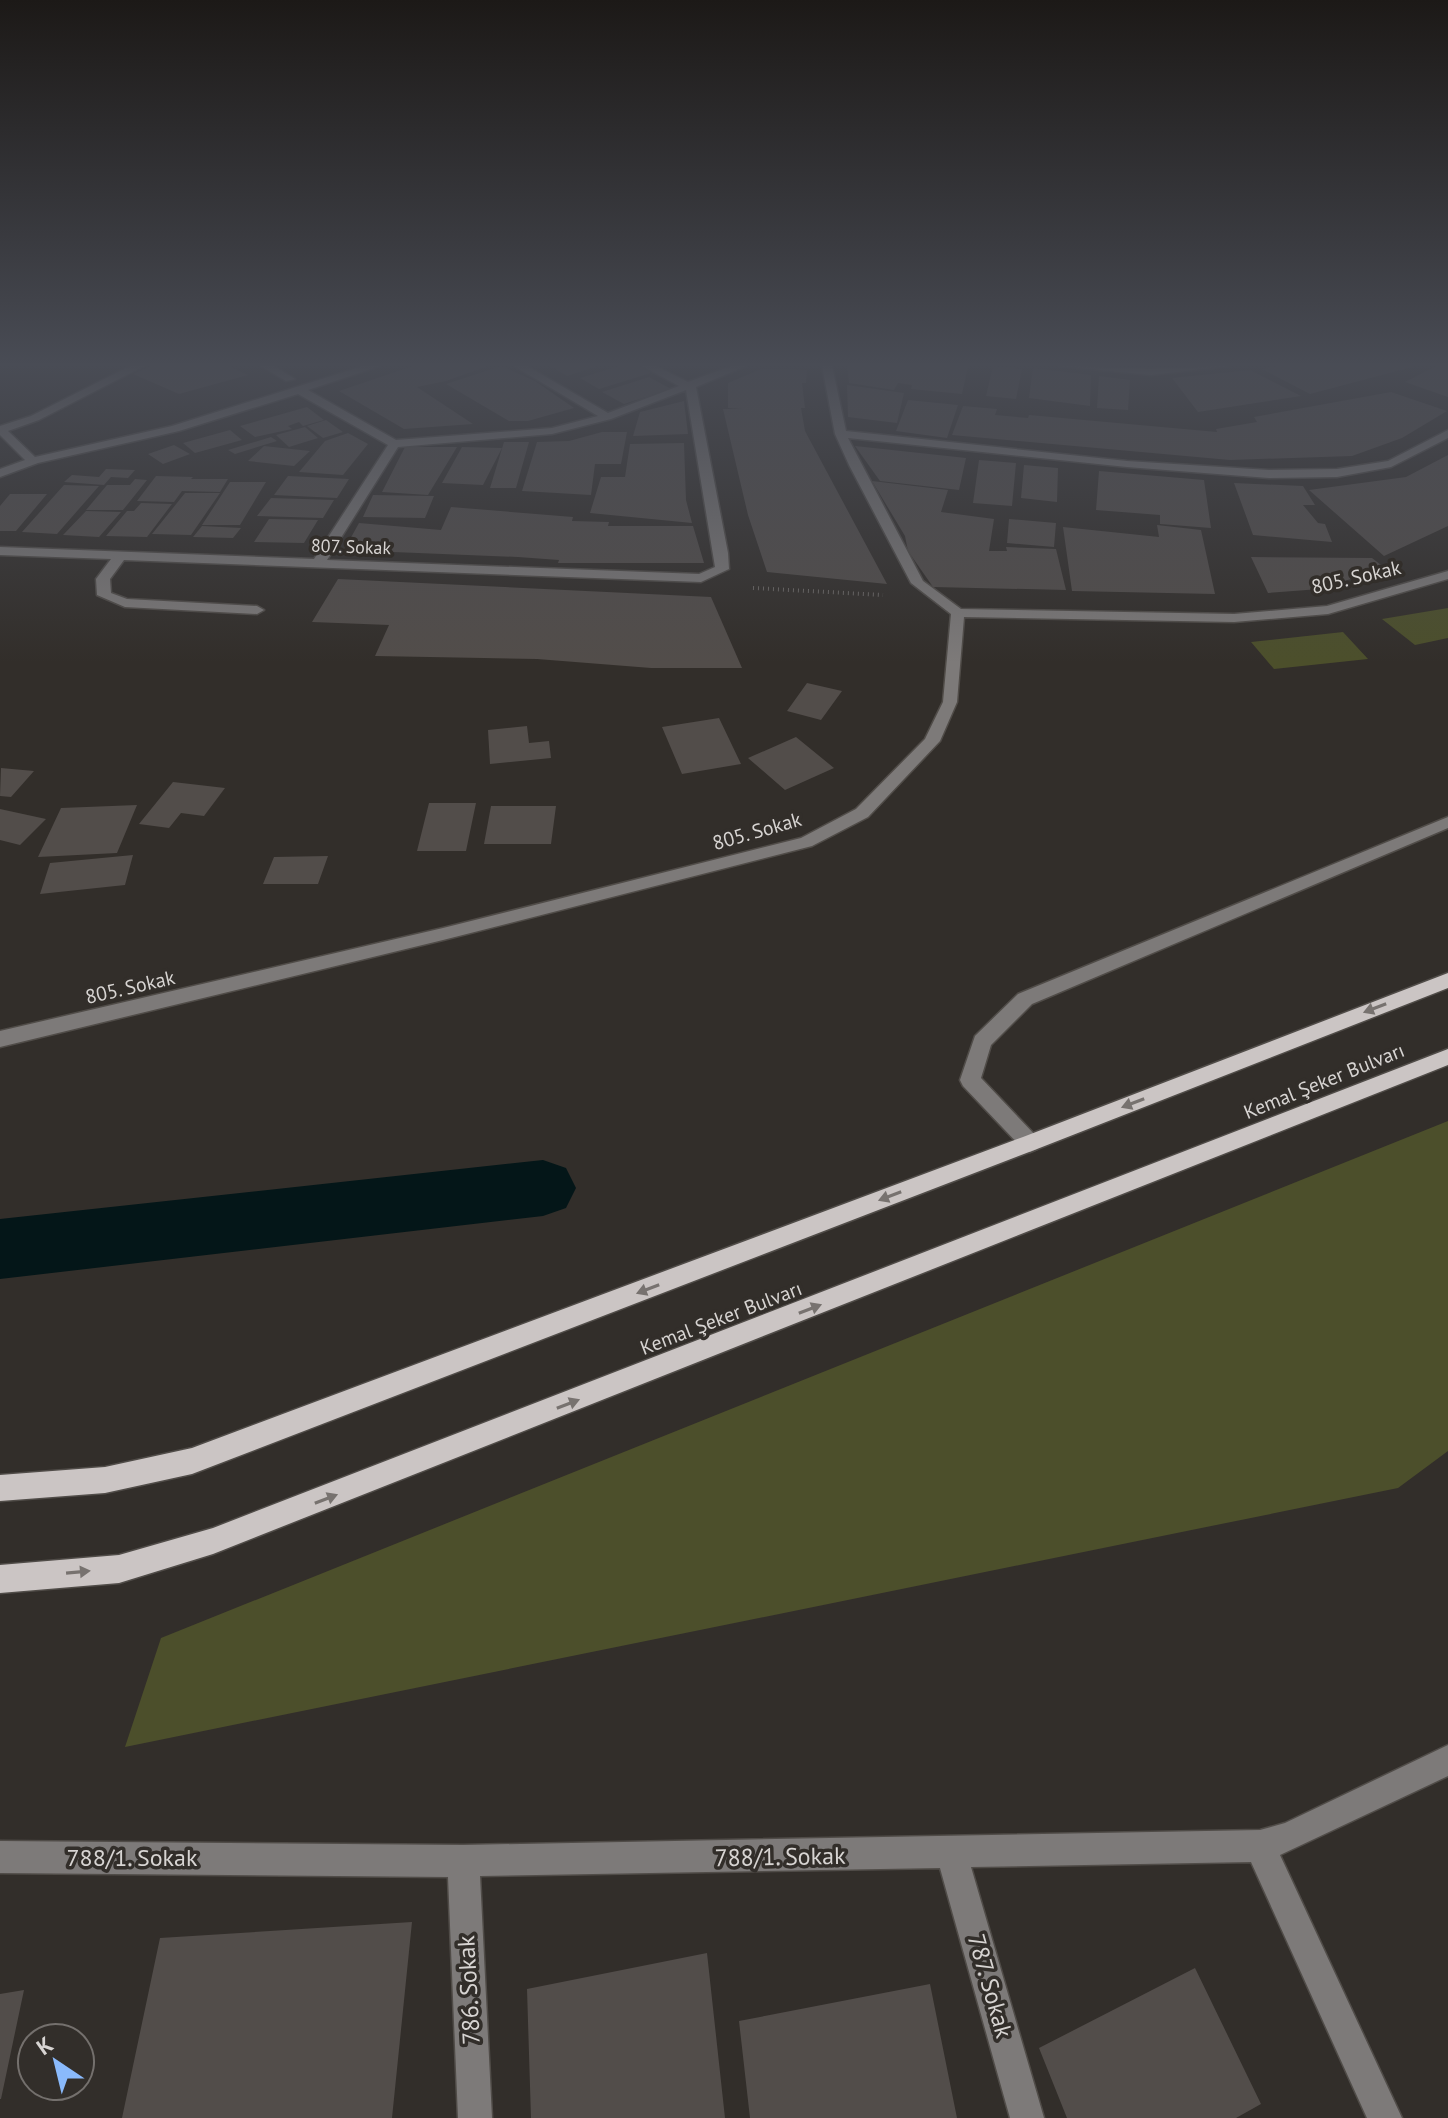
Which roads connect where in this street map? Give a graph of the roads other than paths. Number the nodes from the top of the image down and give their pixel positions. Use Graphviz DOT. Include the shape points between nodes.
graph roads {
  1 [pos="22,465"];
  2 [pos="381,465"];
  3 [pos="705,465"];
  4 [pos="857,465"];
  5 [pos="1139,465"];
  6 [pos="1386,465"];
  7 [pos="0,473"];
  8 [pos="0,551"];
  9 [pos="120,556"];
  10 [pos="318,563"];
  11 [pos="1448,575"];
  12 [pos="257,610"];
  13 [pos="958,613"];
  14 [pos="1448,822"];
  15 [pos="1448,980"];
  16 [pos="0,1039"];
  17 [pos="1448,1057"];
  18 [pos="1030,1143"];
  19 [pos="0,1488"];
  20 [pos="2,1585"];
  21 [pos="1448,1760"];
  22 [pos="1260,1846"];
  23 [pos="952,1854"];
  24 [pos="0,1857"];
  25 [pos="463,1861"];
  26 [pos="475,2118"];
  27 [pos="1027,2118"];
  28 [pos="1385,2118"];
  1 -- 7 [label="street"];
  2 -- 10 [label="street"];
  3 -- 10 [label="street, 807. Sokak" via="722,569 701,578"];
  4 -- 13 [label="street" via="918,583"];
  5 -- 6 [label="street" via="1269,474 1337,473"];
  8 -- 9 [label="street, 807. Sokak"];
  9 -- 10 [label="street, 807. Sokak"];
  9 -- 12 [label="street" via="103,579 104,595 125,603"];
  11 -- 13 [label="street, 805. Sokak" via="1328,610 1234,618"];
  13 -- 16 [label="street, 805. Sokak" via="950,702 932,741 862,813 806,842"];
  14 -- 18 [label="street" via="1025,999 982,1041 970,1080"];
  15 -- 18 [label="main road, one-way"];
  20 -- 17 [label="main road, Kemal Şeker Bulvarı, one-way" via="119,1569 213,1541"];
  18 -- 19 [label="main road, one-way" via="192,1461 105,1480"];
  21 -- 22 [label="street, 788/1. Sokak"];
  22 -- 23 [label="street, 788/1. Sokak"];
  22 -- 28 [label="street"];
  23 -- 25 [label="street, 788/1. Sokak"];
  23 -- 27 [label="street, 787. Sokak"];
  24 -- 25 [label="street, 788/1. Sokak"];
  25 -- 26 [label="street, 786. Sokak"];
}
